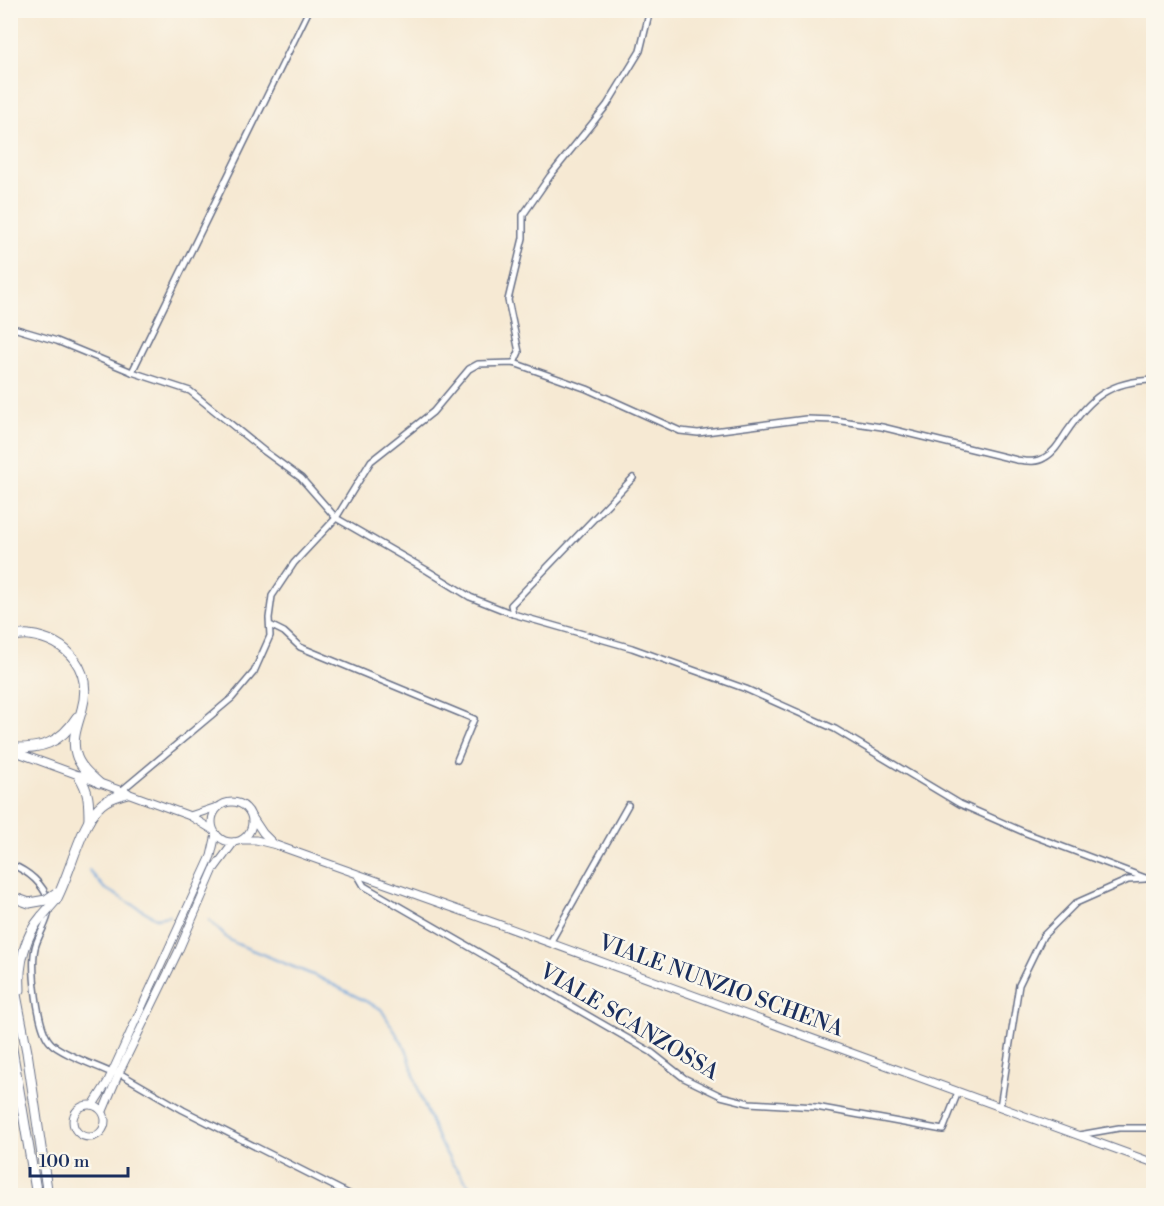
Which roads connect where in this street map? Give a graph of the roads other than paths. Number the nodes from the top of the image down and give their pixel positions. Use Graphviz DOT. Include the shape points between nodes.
graph roads {
  1 [pos="309,10"];
  2 [pos="650,10"];
  3 [pos="10,327"];
  4 [pos="514,363"];
  5 [pos="132,372"];
  6 [pos="1154,380"];
  7 [pos="633,478"];
  8 [pos="336,518"];
  9 [pos="513,614"];
  10 [pos="270,625"];
  11 [pos="12,637"];
  12 [pos="83,707"];
  13 [pos="10,749"];
  14 [pos="457,760"];
  15 [pos="79,776"];
  16 [pos="99,783"];
  17 [pos="124,792"];
  18 [pos="627,805"];
  19 [pos="217,807"];
  20 [pos="190,816"];
  21 [pos="253,818"];
  22 [pos="88,821"];
  23 [pos="215,832"];
  24 [pos="242,840"];
  25 [pos="234,842"];
  26 [pos="276,845"];
  27 [pos="10,864"];
  28 [pos="357,874"];
  29 [pos="1151,879"];
  30 [pos="10,894"];
  31 [pos="58,894"];
  32 [pos="550,943"];
  33 [pos="10,963"];
  34 [pos="10,1036"];
  35 [pos="10,1046"];
  36 [pos="27,1052"];
  37 [pos="16,1071"];
  38 [pos="115,1073"];
  39 [pos="958,1092"];
  40 [pos="93,1105"];
  41 [pos="1000,1107"];
  42 [pos="103,1111"];
  43 [pos="1154,1128"];
  44 [pos="1077,1135"];
  45 [pos="1154,1163"];
  46 [pos="37,1196"];
  47 [pos="48,1196"];
  48 [pos="353,1196"];
  1 -- 5 [label="street"];
  2 -- 4 [label="street" via="640,51 607,105 523,215 523,238 508,300 519,352"];
  3 -- 5 [label="street" via="57,341"];
  4 -- 6 [label="street" via="587,389 680,431 698,433 806,419 834,420 1035,461 1054,450 1082,409 1101,394 1119,384"];
  4 -- 8 [label="street" via="478,364 469,369 433,412 371,460"];
  5 -- 8 [label="street" via="190,391 301,478"];
  7 -- 9 [label="street" via="511,605"];
  8 -- 9 [label="street" via="470,597"];
  8 -- 10 [label="street" via="294,563 272,596"];
  9 -- 29 [label="street" via="632,648 746,689 835,729 960,804"];
  10 -- 14 [label="street" via="300,647 474,719"];
  10 -- 17 [label="street" via="270,636 254,672 232,698"];
  11 -- 12 [label="highway" via="27,635 66,648 83,677"];
  12 -- 13 [label="highway" via="71,727 56,740 42,747"];
  12 -- 16 [label="highway" via="74,740 76,756"];
  13 -- 15 [label="street"];
  15 -- 16 [label="street"];
  15 -- 22 [label="highway" via="89,798"];
  16 -- 17 [label="street"];
  17 -- 20 [label="street"];
  17 -- 22 [label="highway" via="101,805"];
  18 -- 32 [label="street"];
  19 -- 20 [label="street"];
  19 -- 21 [label="street" via="240,802"];
  19 -- 23 [label="street" via="212,820"];
  20 -- 23 [label="street"];
  21 -- 24 [label="street" via="248,835"];
  21 -- 26 [label="street, VIALE NUNZIO SCHENA"];
  22 -- 31 [label="highway"];
  23 -- 25 [label="street" via="227,842"];
  23 -- 38 [label="street" via="212,856"];
  24 -- 25 [label="street"];
  24 -- 26 [label="street, VIALE NUNZIO SCHENA"];
  25 -- 38 [label="street" via="214,869"];
  26 -- 28 [label="street, VIALE NUNZIO SCHENA"];
  27 -- 38 [label="street" via="25,870 38,882 50,903 49,916 35,947 32,970 42,1027 50,1043"];
  28 -- 32 [label="street, VIALE NUNZIO SCHENA"];
  28 -- 39 [label="street, VIALE SCANZOSSA" via="364,886 651,1052 684,1078 721,1096 749,1103 816,1107 943,1130"];
  29 -- 41 [label="street" via="1128,880 1076,903 1043,936 1019,985"];
  30 -- 31 [label="highway, bridge" via="29,903"];
  31 -- 36 [label="highway, bridge" via="36,923 22,957 20,984"];
  32 -- 39 [label="street, VIALE NUNZIO SCHENA"];
  33 -- 36 [label="highway"];
  34 -- 37 [label="highway"];
  35 -- 37 [label="highway"];
  36 -- 47 [label="highway"];
  37 -- 46 [label="highway"];
  38 -- 40 [label="street"];
  38 -- 42 [label="street"];
  38 -- 48 [label="street"];
  39 -- 41 [label="street, VIALE NUNZIO SCHENA"];
  40 -- 42 [label="street"];
  40 -- 42 [label="street" via="82,1106 74,1115 80,1135 94,1137 102,1131 106,1119"];
  41 -- 44 [label="street, VIALE NUNZIO SCHENA"];
  43 -- 44 [label="street" via="1119,1128"];
  44 -- 45 [label="street, VIALE NUNZIO SCHENA"];
}
